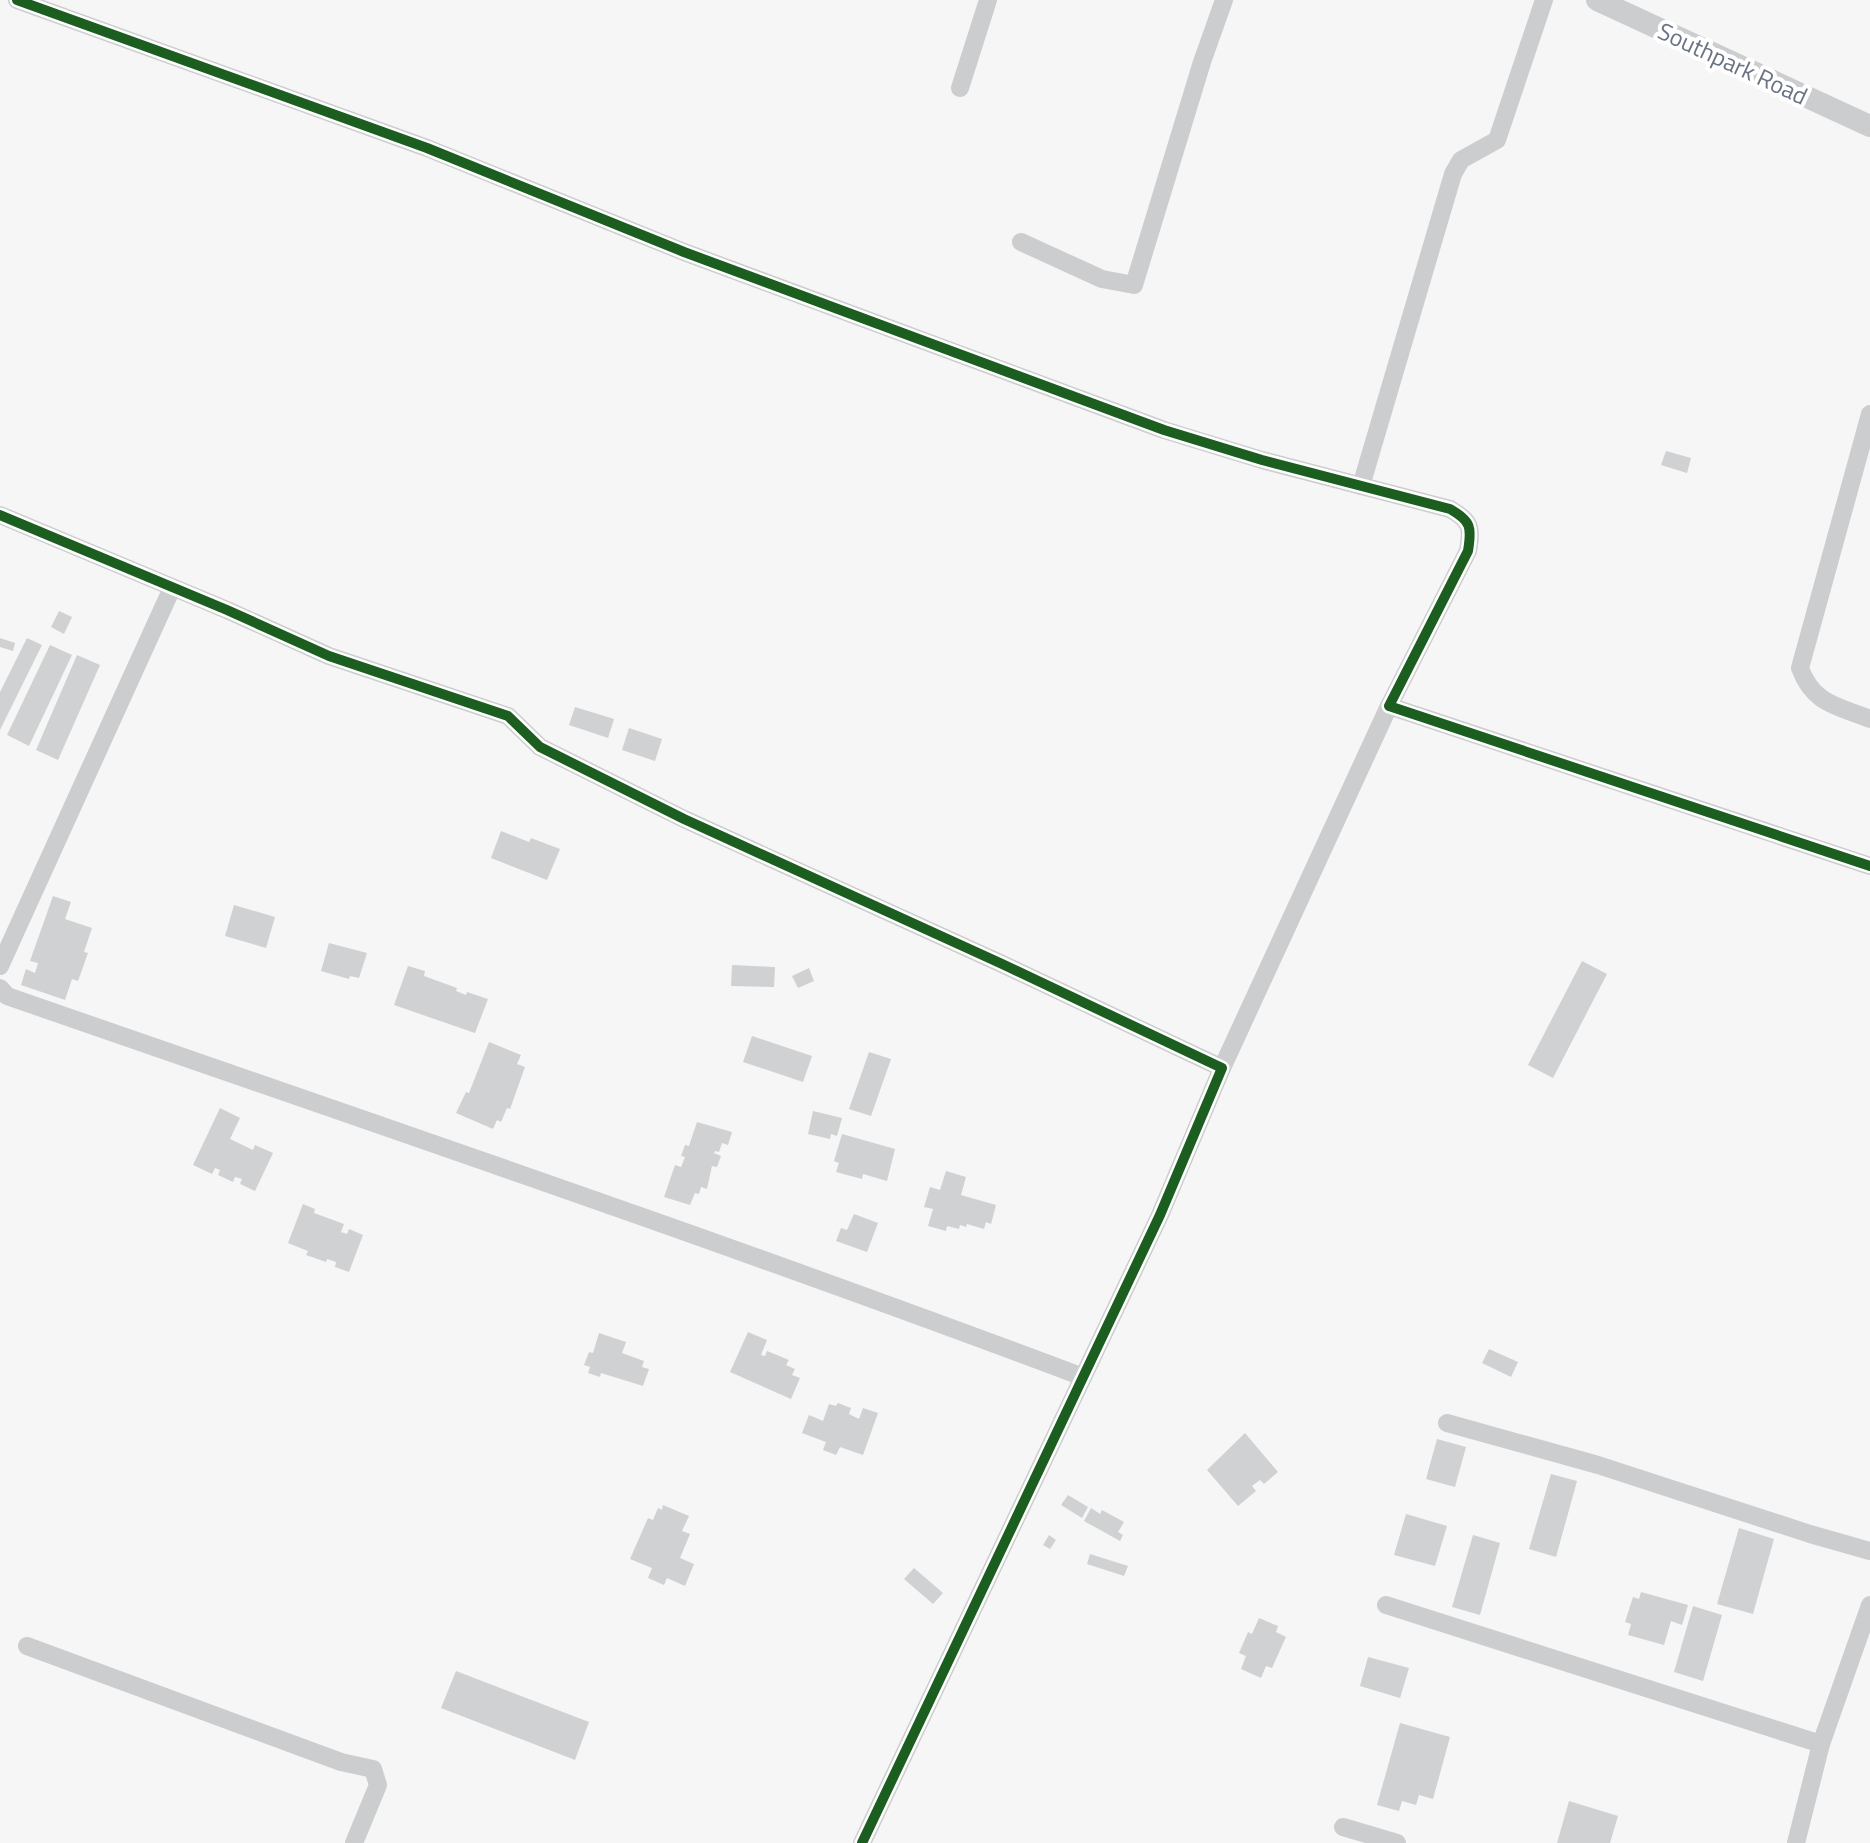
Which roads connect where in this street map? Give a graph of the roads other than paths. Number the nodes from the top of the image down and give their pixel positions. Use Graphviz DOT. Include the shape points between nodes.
graph roads {
  1 [pos="17,0"];
  2 [pos="988,0"];
  3 [pos="1224,0"];
  4 [pos="1544,0"];
  5 [pos="1597,0"];
  6 [pos="960,88"];
  7 [pos="1870,126"];
  8 [pos="1021,242"];
  9 [pos="1870,414"];
  10 [pos="1361,486"];
  11 [pos="0,515"];
  12 [pos="172,588"];
  13 [pos="1389,706"];
  14 [pos="1870,719"];
  15 [pos="1870,866"];
  16 [pos="0,966"];
  17 [pos="0,988"];
  18 [pos="1222,1068"];
  19 [pos="1083,1377"];
  20 [pos="1447,1423"];
  21 [pos="1870,1551"];
  22 [pos="1386,1605"];
  23 [pos="1870,1605"];
  24 [pos="27,1646"];
  25 [pos="1821,1744"];
  26 [pos="1343,1827"];
  27 [pos="354,1843"];
  28 [pos="862,1843"];
  29 [pos="1397,1843"];
  30 [pos="1796,1843"];
  1 -- 10 [label="street" via="427,148 684,252 1149,425"];
  2 -- 6 [label="street"];
  3 -- 8 [label="street" via="1134,285 1102,279"];
  4 -- 10 [label="street" via="1497,140 1461,160 1453,174"];
  5 -- 7 [label="street, Southpark Road"];
  9 -- 14 [label="street" via="1800,668 1806,686 1824,701"];
  10 -- 13 [label="street" via="1450,509 1465,517 1471,532 1468,551"];
  11 -- 12 [label="street"];
  12 -- 16 [label="street"];
  12 -- 18 [label="street" via="329,656 508,716 553,754"];
  13 -- 15 [label="street"];
  13 -- 18 [label="street"];
  17 -- 19 [label="street" via="7,996 636,1213"];
  18 -- 19 [label="street"];
  19 -- 28 [label="street"];
  20 -- 21 [label="street"];
  22 -- 25 [label="street"];
  23 -- 25 [label="street"];
  24 -- 27 [label="street" via="341,1762 373,1769 378,1785"];
  25 -- 30 [label="street"];
  26 -- 29 [label="street"];
}
